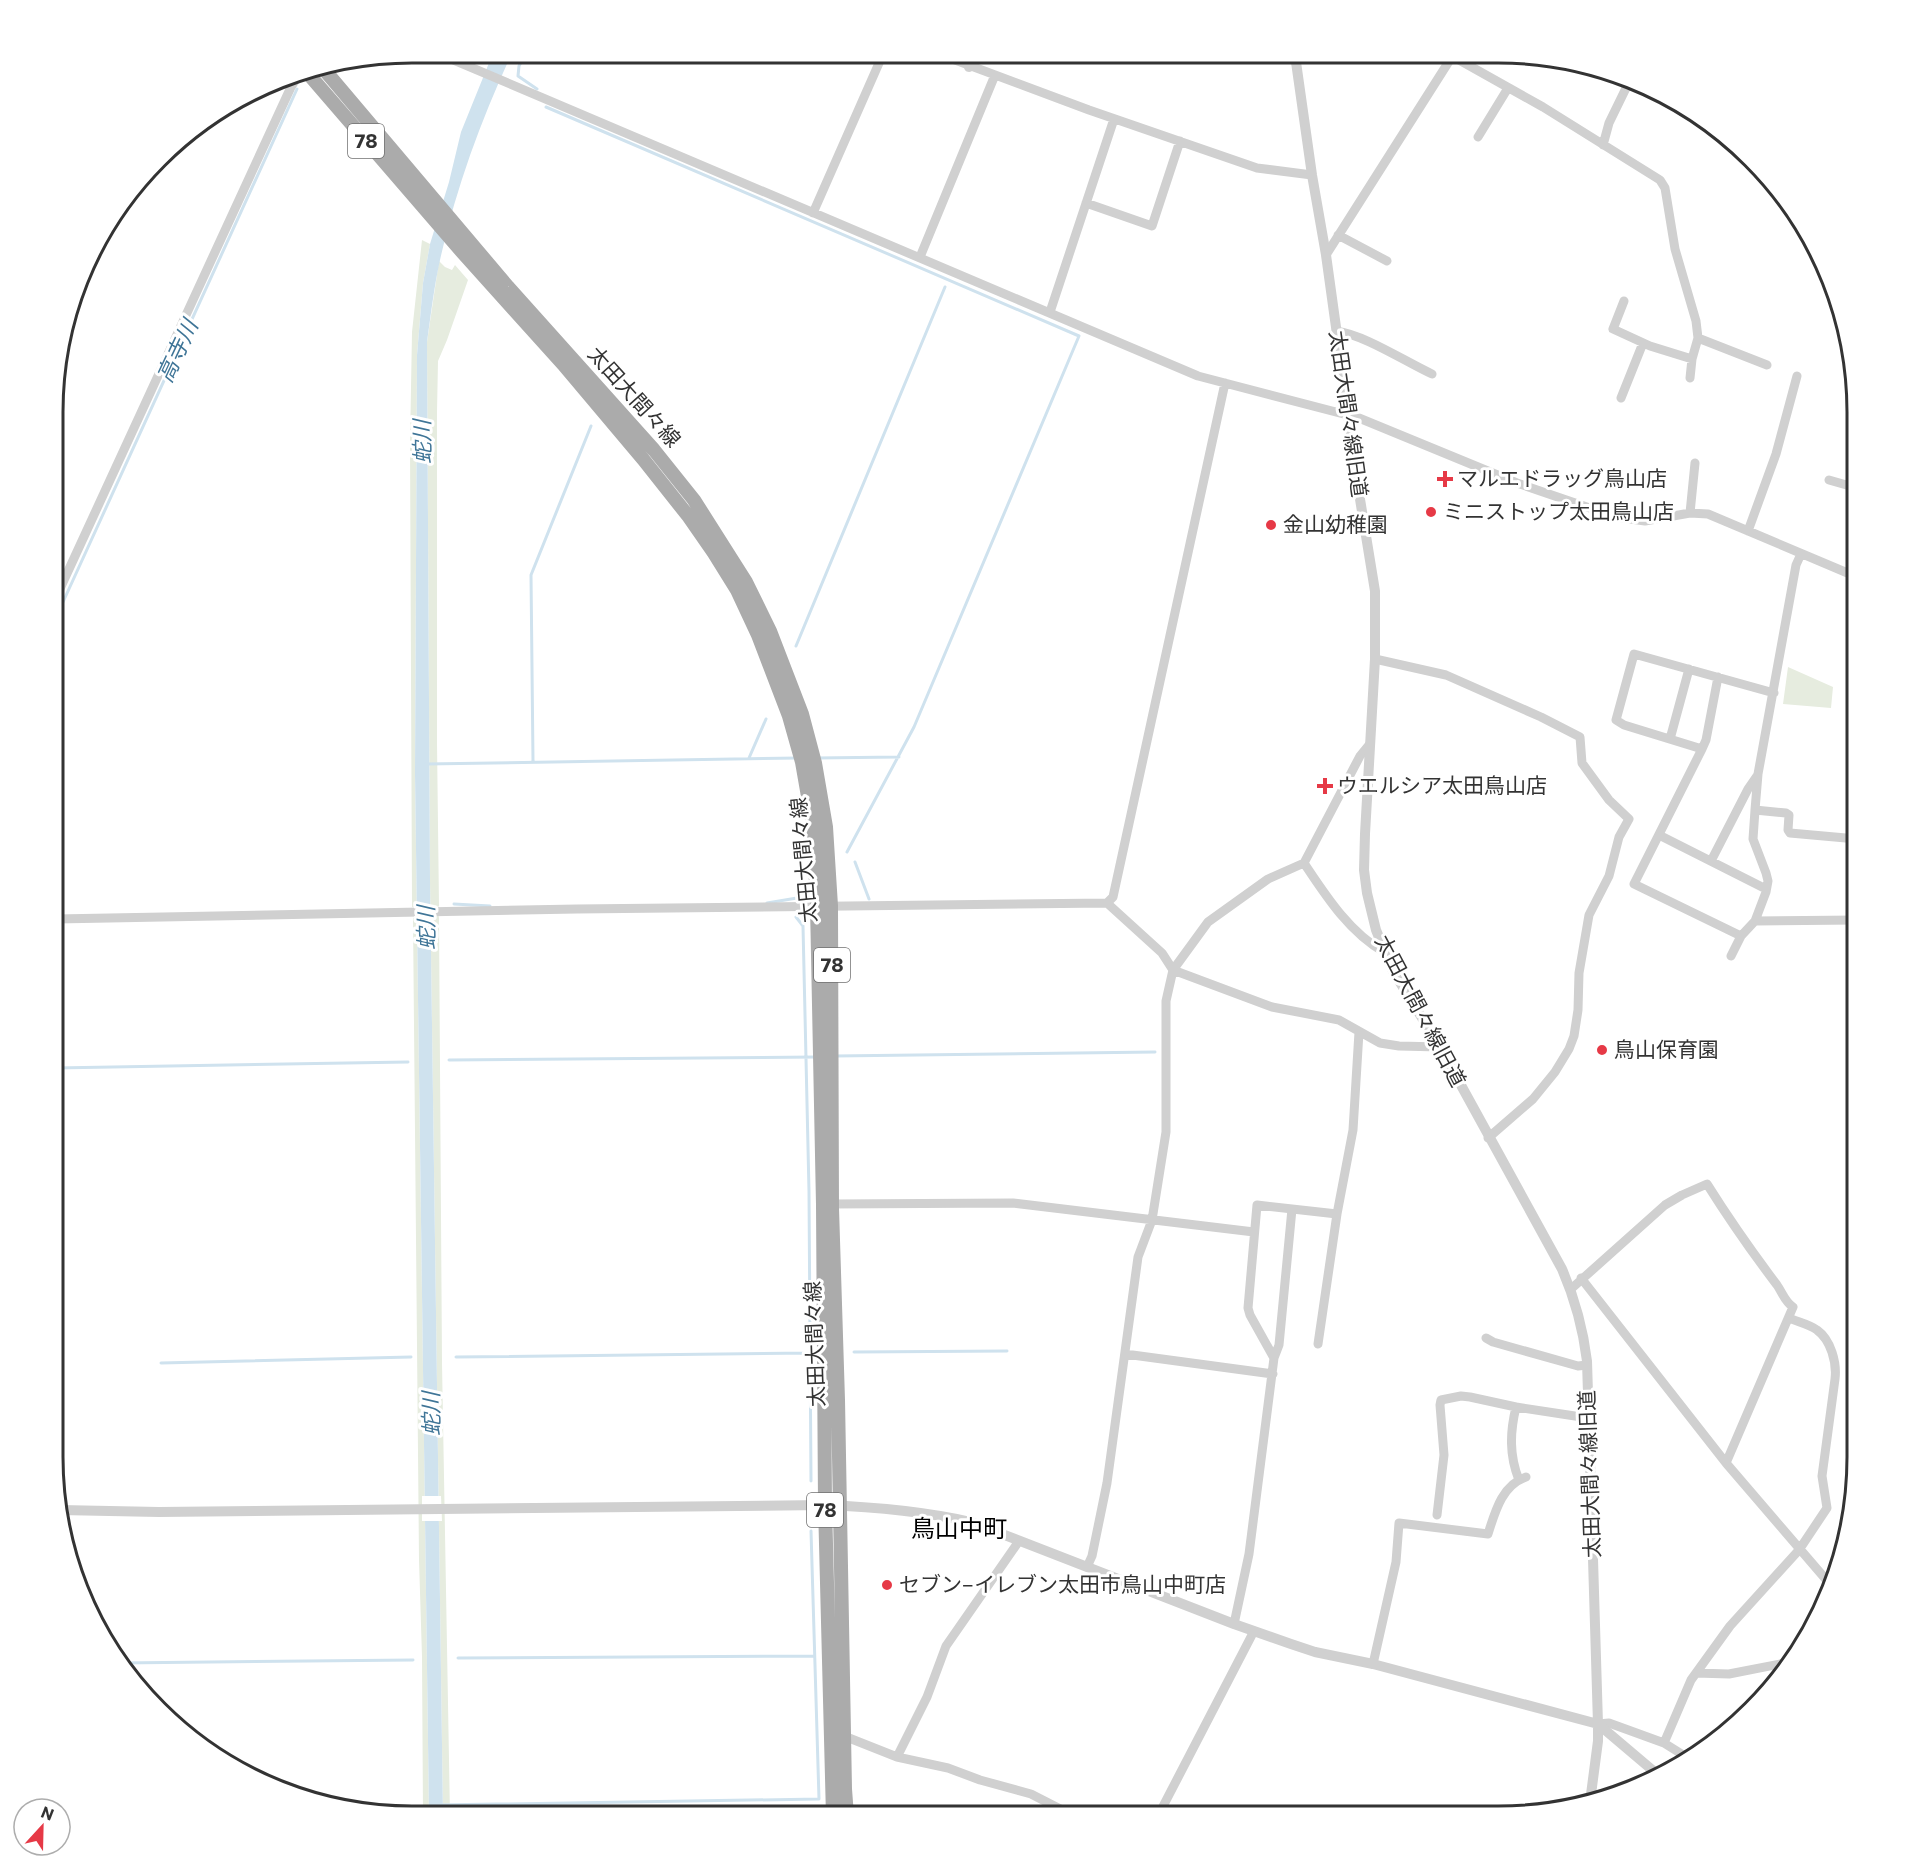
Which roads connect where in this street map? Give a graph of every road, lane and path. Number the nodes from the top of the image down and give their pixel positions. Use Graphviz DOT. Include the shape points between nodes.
graph roads {
  1 [pos="462,63"];
  2 [pos="878,63"];
  3 [pos="960,63"];
  4 [pos="970,63"];
  5 [pos="1296,63"];
  6 [pos="1449,63"];
  7 [pos="1465,63"];
  8 [pos="969,67"];
  9 [pos="328,74"];
  10 [pos="995,75"];
  11 [pos="311,78"];
  12 [pos="293,85"];
  13 [pos="1508,87"];
  14 [pos="1626,88"];
  15 [pos="1114,119"];
  16 [pos="1478,137"];
  17 [pos="1180,141"];
  18 [pos="1603,145"];
  19 [pos="1312,175"];
  20 [pos="1086,203"];
  21 [pos="813,213"];
  22 [pos="1338,235"];
  23 [pos="1326,255"];
  24 [pos="921,257"];
  25 [pos="1387,261"];
  26 [pos="1624,301"];
  27 [pos="1050,312"];
  28 [pos="1336,331"];
  29 [pos="1698,338"];
  30 [pos="1643,343"];
  31 [pos="1692,359"];
  32 [pos="1767,365"];
  33 [pos="1431,374"];
  34 [pos="1797,376"];
  35 [pos="1690,378"];
  36 [pos="1225,383"];
  37 [pos="1621,398"];
  38 [pos="1348,415"];
  39 [pos="1695,463"];
  40 [pos="1829,480"];
  41 [pos="1847,485"];
  42 [pos="1690,513"];
  43 [pos="1748,531"];
  44 [pos="1801,554"];
  45 [pos="1847,573"];
  46 [pos="63,582"];
  47 [pos="1376,659"];
  48 [pos="1689,669"];
  49 [pos="1718,677"];
  50 [pos="1774,693"];
  51 [pos="1670,739"];
  52 [pos="1369,745"];
  53 [pos="1702,749"];
  54 [pos="1758,774"];
  55 [pos="1755,810"];
  56 [pos="1659,835"];
  57 [pos="1847,838"];
  58 [pos="1711,861"];
  59 [pos="1304,863"];
  60 [pos="1766,889"];
  61 [pos="1107,903"];
  62 [pos="817,905"];
  63 [pos="831,906"];
  64 [pos="63,919"];
  65 [pos="1847,920"];
  66 [pos="1755,921"];
  67 [pos="1741,936"];
  68 [pos="1384,952"];
  69 [pos="1731,956"];
  70 [pos="1173,970"];
  71 [pos="1359,1032"];
  72 [pos="1440,1047"];
  73 [pos="1488,1138"];
  74 [pos="832,1204"];
  75 [pos="1292,1209"];
  76 [pos="1337,1214"];
  77 [pos="1152,1220"];
  78 [pos="1254,1232"];
  79 [pos="1581,1278"];
  80 [pos="1571,1289"];
  81 [pos="1789,1318"];
  82 [pos="1486,1338"];
  83 [pos="1318,1344"];
  84 [pos="1125,1354"];
  85 [pos="1274,1358"];
  86 [pos="1587,1365"];
  87 [pos="1273,1374"];
  88 [pos="1516,1407"];
  89 [pos="1588,1418"];
  90 [pos="1726,1463"];
  91 [pos="825,1505"];
  92 [pos="840,1506"];
  93 [pos="67,1510"];
  94 [pos="1437,1515"];
  95 [pos="1019,1540"];
  96 [pos="1799,1550"];
  97 [pos="1087,1567"];
  98 [pos="1825,1578"];
  99 [pos="1234,1624"];
  100 [pos="1254,1631"];
  101 [pos="1373,1664"];
  102 [pos="1779,1664"];
  103 [pos="1696,1673"];
  104 [pos="1598,1724"];
  105 [pos="844,1736"];
  106 [pos="1664,1743"];
  107 [pos="1681,1754"];
  108 [pos="897,1756"];
  109 [pos="1653,1770"];
  110 [pos="1591,1793"];
  111 [pos="833,1806"];
  112 [pos="847,1806"];
  113 [pos="1054,1806"];
  114 [pos="1163,1806"];
  1 -- 21 [label="street"];
  2 -- 21 [label="street"];
  3 -- 8 [label="street"];
  4 -- 8 [label="street"];
  5 -- 19 [label="street, 太田大間々線旧道"];
  6 -- 22 [label="street"];
  7 -- 13 [label="street"];
  8 -- 10 [label="street"];
  9 -- 63 [label="main road, 太田大間々線 / 78" via="508,287 654,450 694,500 746,582 783,664 815,763 826,827"];
  10 -- 15 [label="street"];
  10 -- 24 [label="street"];
  11 -- 62 [label="main road, 太田大間々線 / 78" via="643,459 695,526 737,590 776,678 802,762 813,825"];
  12 -- 46 [label="street"];
  13 -- 16 [label="street"];
  13 -- 18 [label="street"];
  14 -- 18 [label="street"];
  15 -- 17 [label="street"];
  15 -- 20 [label="street"];
  17 -- 19 [label="street" via="1257,168"];
  17 -- 20 [label="street" via="1152,226"];
  18 -- 29 [label="street" via="1659,180 1665,188 1675,249"];
  19 -- 23 [label="street, 太田大間々線旧道"];
  20 -- 27 [label="street"];
  21 -- 24 [label="street"];
  22 -- 23 [label="street"];
  22 -- 25 [label="street"];
  23 -- 28 [label="street, 太田大間々線旧道"];
  24 -- 27 [label="street"];
  26 -- 30 [label="street" via="1613,329"];
  27 -- 36 [label="street" via="1198,376"];
  28 -- 33 [label="street"];
  28 -- 38 [label="street, 太田大間々線旧道"];
  29 -- 31 [label="street"];
  29 -- 32 [label="street"];
  30 -- 31 [label="street"];
  30 -- 37 [label="street"];
  31 -- 35 [label="street"];
  34 -- 43 [label="street" via="1776,454"];
  36 -- 38 [label="street"];
  36 -- 61 [label="street" via="1113,897"];
  38 -- 42 [label="street" via="1517,483 1616,517 1645,521"];
  38 -- 47 [label="street, 太田大間々線旧道" via="1375,591"];
  39 -- 42 [label="street"];
  40 -- 41 [label="street"];
  42 -- 43 [label="street" via="1708,514"];
  43 -- 44 [label="street"];
  44 -- 45 [label="street"];
  44 -- 50 [label="street"];
  47 -- 52 [label="street, 太田大間々線旧道"];
  47 -- 73 [label="street" via="1446,675 1580,737 1582,763 1629,819 1619,837 1609,876 1589,915 1579,973 1576,1027 1569,1049 1533,1099"];
  48 -- 49 [label="street"];
  48 -- 51 [label="street"];
  48 -- 51 [label="street" via="1634,654 1618,709 1616,720 1624,725"];
  49 -- 50 [label="street"];
  49 -- 53 [label="street"];
  50 -- 54 [label="street"];
  51 -- 53 [label="street"];
  52 -- 59 [label="street"];
  52 -- 68 [label="street, 太田大間々線旧道" via="1364,870 1371,914"];
  53 -- 56 [label="street"];
  54 -- 55 [label="street"];
  54 -- 58 [label="street"];
  55 -- 57 [label="street" via="1786,813 1790,833"];
  55 -- 60 [label="street" via="1753,838 1766,873"];
  56 -- 58 [label="street"];
  56 -- 67 [label="street" via="1634,884"];
  58 -- 60 [label="street"];
  59 -- 68 [label="street" via="1339,912 1368,942"];
  59 -- 70 [label="street" via="1268,879 1208,922"];
  60 -- 66 [label="street"];
  61 -- 63 [label="street"];
  61 -- 70 [label="street" via="1162,953"];
  62 -- 63 [label="street"];
  62 -- 64 [label="street"];
  62 -- 91 [label="main road, 太田大間々線 / 78"];
  63 -- 74 [label="main road, 太田大間々線 / 78"];
  65 -- 66 [label="street"];
  66 -- 67 [label="street"];
  67 -- 69 [label="street"];
  68 -- 72 [label="street, 太田大間々線旧道"];
  70 -- 71 [label="street" via="1272,1007 1340,1020"];
  70 -- 77 [label="street" via="1166,1001 1166,1132"];
  71 -- 72 [label="street" via="1399,1046"];
  71 -- 76 [label="street" via="1353,1130"];
  72 -- 73 [label="street, 太田大間々線旧道"];
  73 -- 80 [label="street, 太田大間々線旧道"];
  74 -- 77 [label="street" via="1013,1203"];
  74 -- 92 [label="main road, 太田大間々線 / 78"];
  75 -- 76 [label="street"];
  75 -- 78 [label="street" via="1257,1205"];
  75 -- 85 [label="street" via="1279,1345"];
  76 -- 83 [label="street"];
  77 -- 78 [label="street"];
  77 -- 84 [label="street" via="1138,1257"];
  78 -- 85 [label="street" via="1248,1308"];
  79 -- 80 [label="street"];
  79 -- 81 [label="street" via="1665,1205 1707,1184 1793,1307"];
  79 -- 90 [label="street"];
  80 -- 86 [label="street, 太田大間々線旧道"];
  81 -- 90 [label="street"];
  81 -- 96 [label="street" via="1822,1335 1836,1374 1822,1476 1827,1508"];
  82 -- 86 [label="street" via="1578,1366"];
  84 -- 87 [label="street"];
  84 -- 97 [label="street" via="1107,1483"];
  85 -- 87 [label="street"];
  86 -- 89 [label="street, 太田大間々線旧道"];
  87 -- 99 [label="street" via="1249,1554"];
  88 -- 89 [label="street"];
  88 -- 94 [label="street" via="1461,1396 1441,1400 1444,1455"];
  88 -- 101 [label="street" via="1512,1452 1522,1478 1497,1505 1488,1534 1399,1523 1396,1562"];
  89 -- 104 [label="street, 太田大間々線旧道"];
  90 -- 96 [label="street"];
  91 -- 92 [label="street"];
  91 -- 93 [label="street"];
  91 -- 111 [label="main road, 太田大間々線 / 78"];
  92 -- 95 [label="street" via="937,1514"];
  92 -- 105 [label="main road, 太田大間々線 / 78"];
  95 -- 97 [label="street"];
  95 -- 108 [label="street" via="946,1646 927,1697"];
  96 -- 98 [label="street"];
  96 -- 103 [label="street" via="1730,1626"];
  97 -- 99 [label="street"];
  99 -- 100 [label="street"];
  100 -- 101 [label="street" via="1315,1652"];
  100 -- 114 [label="street"];
  101 -- 104 [label="street"];
  102 -- 103 [label="street" via="1729,1674"];
  103 -- 106 [label="street"];
  104 -- 106 [label="street" via="1609,1723"];
  104 -- 109 [label="street"];
  104 -- 110 [label="street, 太田大間々線旧道"];
  105 -- 108 [label="street"];
  105 -- 112 [label="main road, 太田大間々線 / 78"];
  106 -- 107 [label="street"];
  108 -- 113 [label="street" via="1031,1794"];
}
